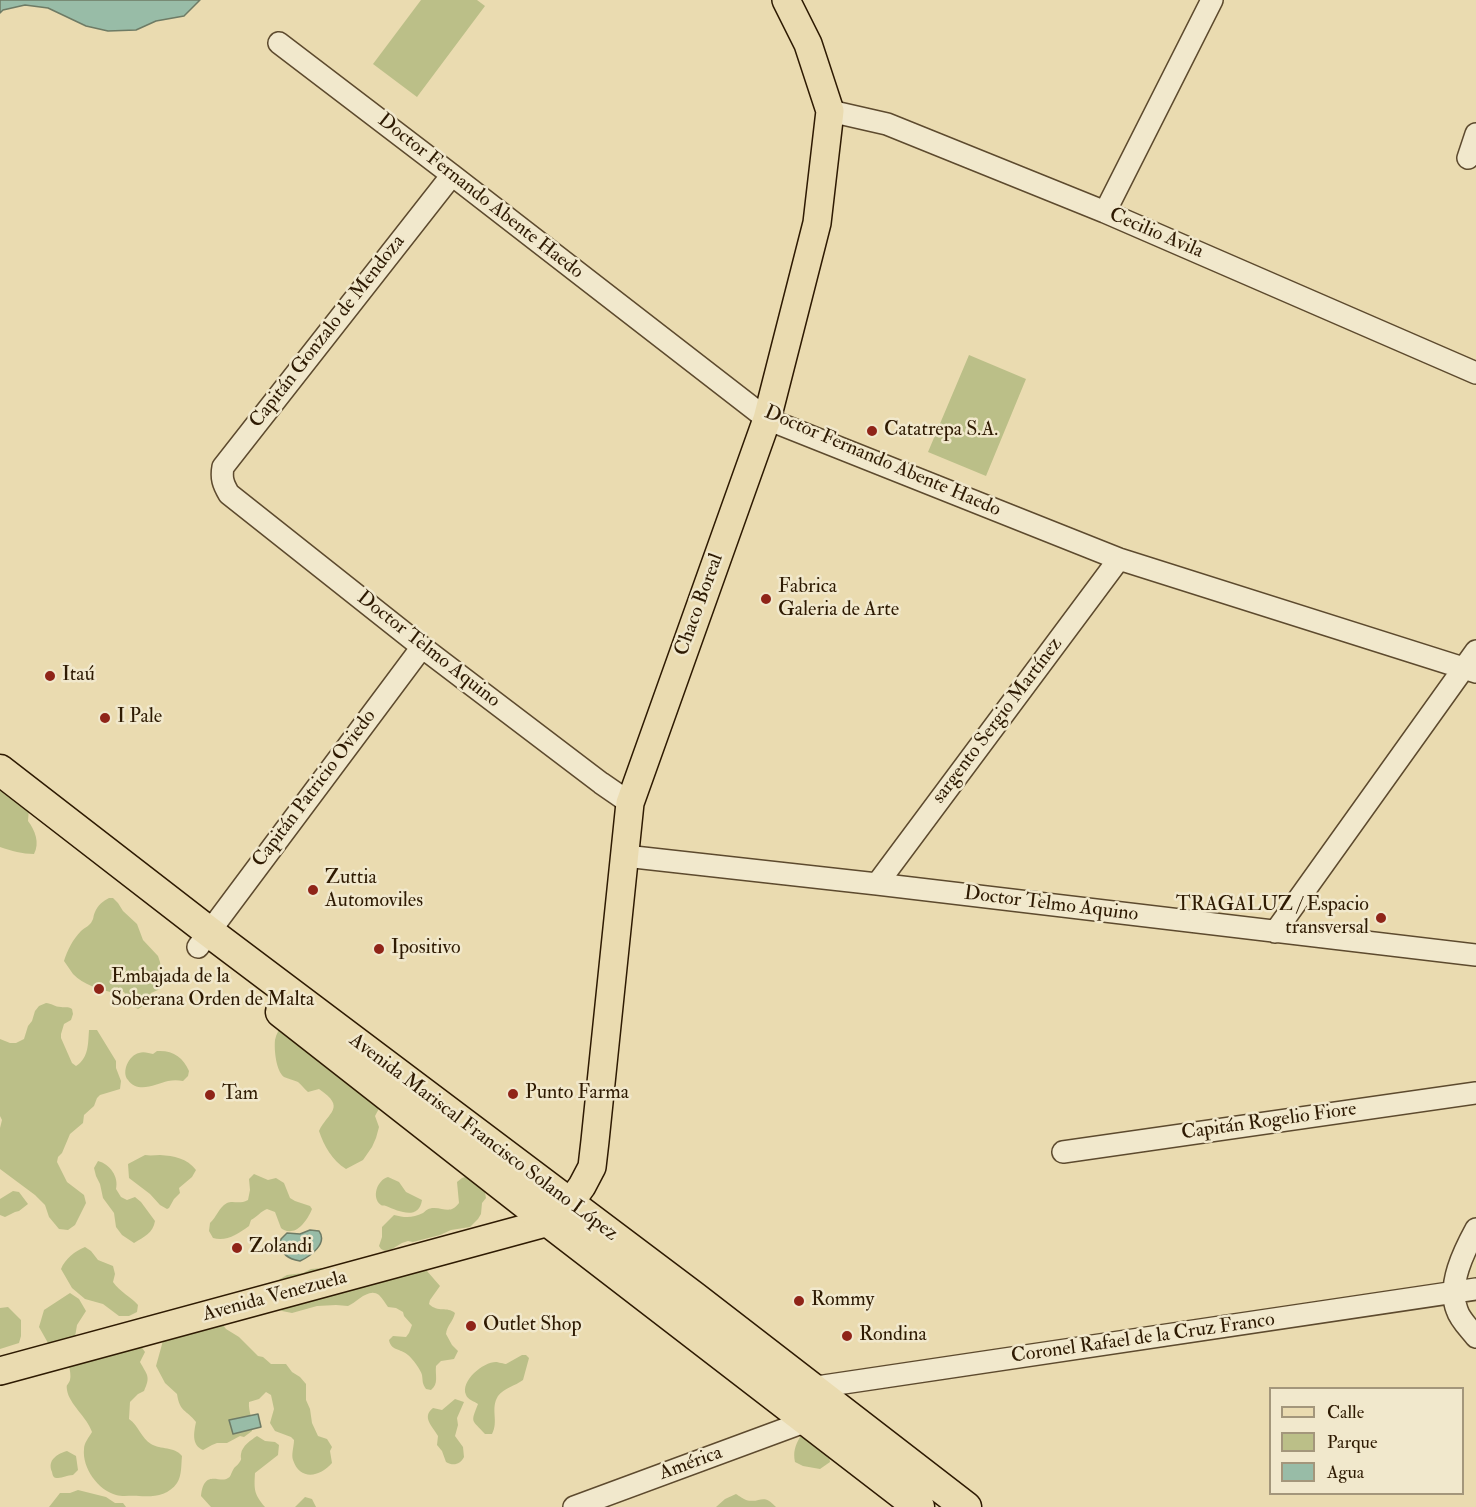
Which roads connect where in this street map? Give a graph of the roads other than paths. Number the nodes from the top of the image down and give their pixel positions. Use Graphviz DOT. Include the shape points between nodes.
graph roads {
  1 [pos="786,0"];
  2 [pos="1212,0"];
  3 [pos="279,44"];
  4 [pos="830,111"];
  5 [pos="1476,134"];
  6 [pos="1468,158"];
  7 [pos="452,175"];
  8 [pos="1105,212"];
  9 [pos="1476,373"];
  10 [pos="767,419"];
  11 [pos="229,494"];
  12 [pos="1119,559"];
  13 [pos="422,647"];
  14 [pos="1476,651"];
  15 [pos="1470,670"];
  16 [pos="0,770"];
  17 [pos="0,794"];
  18 [pos="630,803"];
  19 [pos="625,856"];
  20 [pos="877,884"];
  21 [pos="1275,932"];
  22 [pos="203,939"];
  23 [pos="1476,955"];
  24 [pos="1476,1093"];
  25 [pos="1063,1152"];
  26 [pos="560,1214"];
  27 [pos="1476,1229"];
  28 [pos="1476,1290"];
  29 [pos="1454,1293"];
  30 [pos="1476,1337"];
  31 [pos="0,1371"];
  32 [pos="810,1388"];
  33 [pos="807,1421"];
  34 [pos="584,1505"];
  35 [pos="919,1507"];
  36 [pos="966,1507"];
  1 -- 4 [label="main road, Chaco Boreal" via="808,44"];
  2 -- 8 [label="street"];
  3 -- 7 [label="street, Doctor Fernando Abente Haedo"];
  4 -- 8 [label="street, Cecilio Avila" via="887,124"];
  4 -- 10 [label="main road, Chaco Boreal" via="817,223"];
  5 -- 6 [label="street"];
  7 -- 10 [label="street, Doctor Fernando Abente Haedo"];
  7 -- 11 [label="street, Capitán Gonzalo de Mendoza" via="223,467 223,484"];
  8 -- 9 [label="street, Cecilio Avila"];
  10 -- 12 [label="street, Doctor Fernando Abente Haedo"];
  10 -- 18 [label="main road, Chaco Boreal"];
  11 -- 13 [label="street, Doctor Telmo Aquino"];
  12 -- 15 [label="street, Doctor Fernando Abente Haedo"];
  12 -- 20 [label="street, sargento Sergio Martínez"];
  13 -- 18 [label="street, Doctor Telmo Aquino"];
  13 -- 22 [label="street, Capitán Patricio Oviedo"];
  14 -- 15 [label="street"];
  15 -- 21 [label="street"];
  16 -- 22 [label="highway, Avenida Mariscal Francisco Solano López"];
  17 -- 22 [label="highway, Avenida Mariscal Francisco Solano López"];
  18 -- 19 [label="main road, Chaco Boreal"];
  19 -- 20 [label="street, Doctor Telmo Aquino"];
  19 -- 26 [label="main road, Chaco Boreal" via="592,1167"];
  20 -- 21 [label="street, Doctor Telmo Aquino"];
  21 -- 23 [label="street, Doctor Telmo Aquino"];
  22 -- 26 [label="highway, Avenida Mariscal Francisco Solano López"];
  24 -- 25 [label="street, Capitán Rogelio Fiore"];
  26 -- 31 [label="main road, Avenida Venezuela"];
  26 -- 32 [label="highway, Avenida Mariscal Francisco Solano López" via="694,1297"];
  26 -- 33 [label="highway, Avenida Mariscal Francisco Solano López"];
  27 -- 29 [label="street" via="1457,1268"];
  28 -- 29 [label="street, Coronel Rafael de la Cruz Franco"];
  29 -- 30 [label="street" via="1457,1311"];
  29 -- 32 [label="street, Coronel Rafael de la Cruz Franco"];
  32 -- 36 [label="highway, Avenida Mariscal Francisco Solano López"];
  33 -- 34 [label="street, América"];
  33 -- 35 [label="highway, Avenida Mariscal Francisco Solano López"];
}
